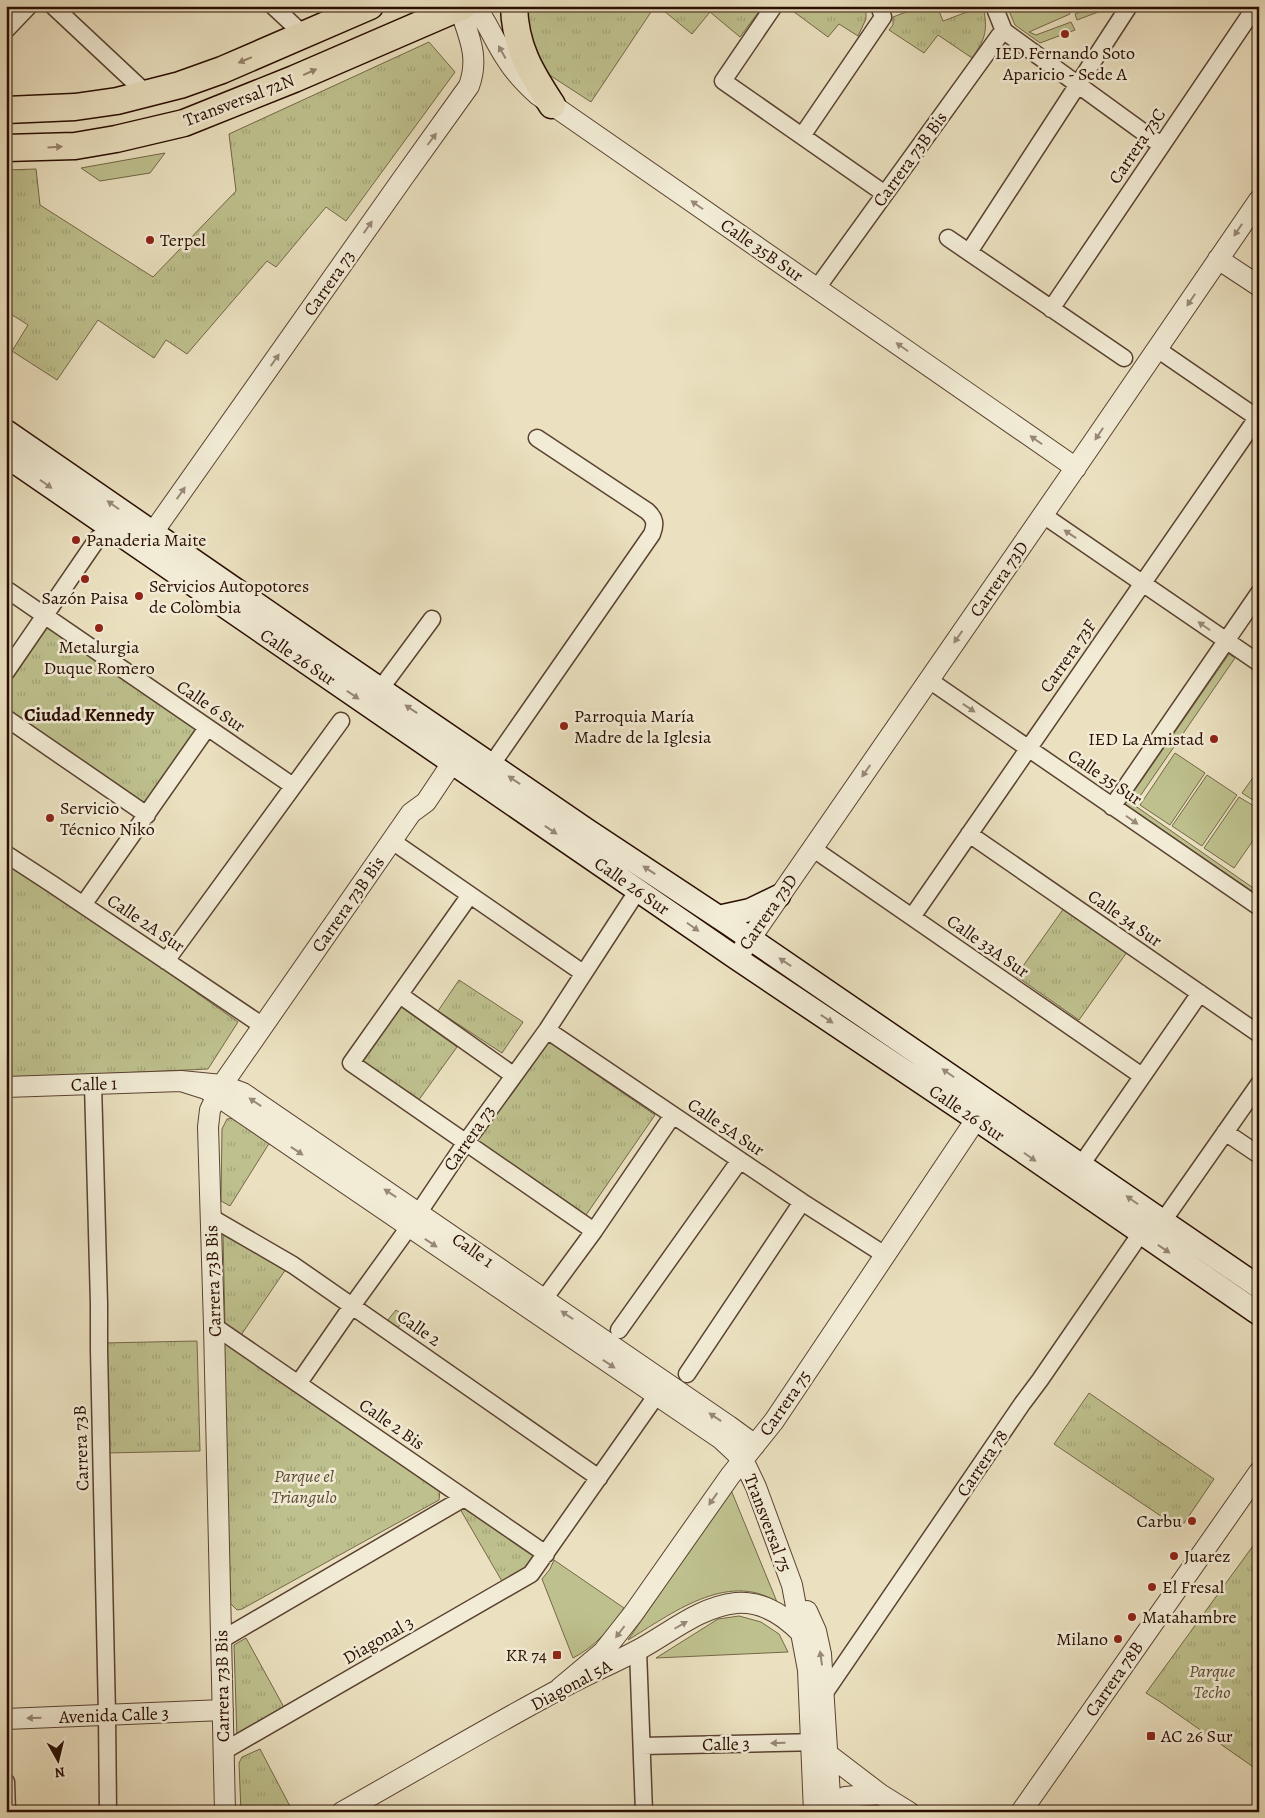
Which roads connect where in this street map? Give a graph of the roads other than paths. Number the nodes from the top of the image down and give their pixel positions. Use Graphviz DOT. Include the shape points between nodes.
graph roads {
  1 [pos="29,6"];
  2 [pos="53,6"];
  3 [pos="273,6"];
  4 [pos="370,6"];
  5 [pos="514,6"];
  6 [pos="774,6"];
  7 [pos="994,6"];
  8 [pos="1129,6"];
  9 [pos="1256,6"];
  10 [pos="464,7"];
  11 [pos="881,12"];
  12 [pos="6,30"];
  13 [pos="1004,31"];
  14 [pos="304,35"];
  15 [pos="1078,85"];
  16 [pos="147,94"];
  17 [pos="552,105"];
  18 [pos="6,110"];
  19 [pos="802,136"];
  20 [pos="1161,145"];
  21 [pos="6,148"];
  22 [pos="885,194"];
  23 [pos="1259,200"];
  24 [pos="948,238"];
  25 [pos="969,252"];
  26 [pos="1218,259"];
  27 [pos="1259,286"];
  28 [pos="817,288"];
  29 [pos="1051,308"];
  30 [pos="1157,349"];
  31 [pos="1124,358"];
  32 [pos="1258,419"];
  33 [pos="6,431"];
  34 [pos="537,438"];
  35 [pos="6,456"];
  36 [pos="1076,468"];
  37 [pos="1043,515"];
  38 [pos="98,538"];
  39 [pos="147,541"];
  40 [pos="1142,583"];
  41 [pos="6,589"];
  42 [pos="1259,593"];
  43 [pos="45,616"];
  44 [pos="432,619"];
  45 [pos="1226,641"];
  46 [pos="1259,663"];
  47 [pos="6,672"];
  48 [pos="929,680"];
  49 [pos="380,688"];
  50 [pos="6,718"];
  51 [pos="341,721"];
  52 [pos="208,728"];
  53 [pos="1028,749"];
  54 [pos="452,750"];
  55 [pos="492,764"];
  56 [pos="293,786"];
  57 [pos="1112,807"];
  58 [pos="147,815"];
  59 [pos="969,834"];
  60 [pos="392,841"];
  61 [pos="812,848"];
  62 [pos="6,854"];
  63 [pos="638,890"];
  64 [pos="470,895"];
  65 [pos="779,896"];
  66 [pos="83,905"];
  67 [pos="1259,907"];
  68 [pos="718,916"];
  69 [pos="912,917"];
  70 [pos="750,938"];
  71 [pos="736,958"];
  72 [pos="166,961"];
  73 [pos="583,973"];
  74 [pos="1200,994"];
  75 [pos="400,995"];
  76 [pos="263,1026"];
  77 [pos="547,1030"];
  78 [pos="1259,1034"];
  79 [pos="513,1075"];
  80 [pos="1142,1076"];
  81 [pos="93,1084"];
  82 [pos="1259,1084"];
  83 [pos="6,1087"];
  84 [pos="219,1090"];
  85 [pos="982,1110"];
  86 [pos="672,1115"];
  87 [pos="1225,1132"];
  88 [pos="466,1142"];
  89 [pos="1259,1155"];
  90 [pos="740,1160"];
  91 [pos="1081,1165"];
  92 [pos="802,1202"];
  93 [pos="212,1218"];
  94 [pos="414,1220"];
  95 [pos="1163,1221"];
  96 [pos="594,1231"];
  97 [pos="1140,1233"];
  98 [pos="885,1255"];
  99 [pos="1259,1287"];
  100 [pos="544,1299"];
  101 [pos="352,1306"];
  102 [pos="1259,1314"];
  103 [pos="214,1326"];
  104 [pos="619,1330"];
  105 [pos="587,1338"];
  106 [pos="687,1374"];
  107 [pos="298,1384"];
  108 [pos="656,1396"];
  109 [pos="749,1453"];
  110 [pos="1259,1472"];
  111 [pos="599,1478"];
  112 [pos="464,1498"];
  113 [pos="546,1554"];
  114 [pos="792,1586"];
  115 [pos="802,1634"];
  116 [pos="221,1640"];
  117 [pos="638,1650"];
  118 [pos="560,1688"];
  119 [pos="824,1694"];
  120 [pos="223,1710"];
  121 [pos="107,1715"];
  122 [pos="6,1719"];
  123 [pos="642,1746"];
  124 [pos="822,1746"];
  125 [pos="224,1751"];
  126 [pos="6,1782"];
  127 [pos="880,1794"];
  128 [pos="825,1810"];
  129 [pos="7,1812"];
  130 [pos="108,1812"];
  131 [pos="225,1812"];
  132 [pos="342,1812"];
  133 [pos="644,1812"];
  134 [pos="909,1812"];
  135 [pos="917,1812"];
  136 [pos="1021,1812"];
  1 -- 12 [label="street"];
  2 -- 16 [label="street"];
  3 -- 14 [label="street"];
  4 -- 14 [label="main road, Transversal 72N"];
  5 -- 17 [label="main road" via="514,22 522,54"];
  6 -- 19 [label="street" via="723,81"];
  7 -- 13 [label="street"];
  8 -- 15 [label="street"];
  9 -- 20 [label="street, Carrera 73C"];
  17 -- 10 [label="street, Calle 35B Sur, one-way" via="518,74 483,18"];
  21 -- 10 [label="main road, Transversal 72N, one-way" via="76,146 184,123"];
  39 -- 10 [label="street, Carrera 73, one-way" via="470,86 474,60"];
  11 -- 19 [label="street"];
  13 -- 15 [label="street"];
  13 -- 22 [label="street, Carrera 73B Bis"];
  14 -- 16 [label="main road, Transversal 72N, one-way" via="200,79"];
  15 -- 20 [label="street"];
  15 -- 25 [label="street"];
  16 -- 18 [label="main road, Transversal 72N" via="75,107"];
  28 -- 17 [label="street, Calle 35B Sur, one-way"];
  19 -- 22 [label="street"];
  20 -- 29 [label="street, Carrera 73C"];
  22 -- 28 [label="street, Carrera 73B Bis"];
  23 -- 26 [label="street, Carrera 73D, one-way"];
  24 -- 25 [label="street"];
  25 -- 29 [label="street"];
  26 -- 27 [label="street"];
  26 -- 30 [label="street, Carrera 73D, one-way"];
  36 -- 28 [label="street, Calle 35B Sur, one-way"];
  29 -- 31 [label="street"];
  30 -- 32 [label="street"];
  30 -- 36 [label="street, Carrera 73D, one-way"];
  32 -- 40 [label="street, Carrera 73F"];
  39 -- 33 [label="main road, Calle 26 Sur, one-way"];
  34 -- 55 [label="street" via="647,511 655,527"];
  35 -- 39 [label="main road, Calle 26 Sur, one-way"];
  36 -- 37 [label="street, Carrera 73D"];
  40 -- 37 [label="street, one-way"];
  37 -- 48 [label="street, Carrera 73D, one-way"];
  38 -- 43 [label="street"];
  39 -- 49 [label="main road, Calle 26 Sur"];
  39 -- 54 [label="main road, Calle 26 Sur, one-way"];
  45 -- 40 [label="street, one-way"];
  40 -- 53 [label="street, Carrera 73F"];
  41 -- 43 [label="street, Calle 6 Sur"];
  42 -- 45 [label="street"];
  43 -- 47 [label="street"];
  43 -- 52 [label="street, Calle 6 Sur"];
  44 -- 49 [label="street"];
  45 -- 46 [label="street"];
  45 -- 57 [label="street"];
  48 -- 53 [label="street, Calle 35 Sur, one-way"];
  48 -- 61 [label="street, Carrera 73D, one-way"];
  54 -- 49 [label="main road, Calle 26 Sur, one-way"];
  50 -- 58 [label="street"];
  51 -- 56 [label="street"];
  52 -- 56 [label="street, Calle 6 Sur"];
  52 -- 58 [label="street"];
  53 -- 57 [label="street, Calle 35 Sur"];
  53 -- 59 [label="street, Carrera 73F"];
  54 -- 55 [label="main road, Calle 26 Sur"];
  54 -- 60 [label="street, Carrera 73B Bis" via="414,796 411,813"];
  54 -- 63 [label="main road, Calle 26 Sur, one-way"];
  68 -- 55 [label="main road, Calle 26 Sur, one-way"];
  56 -- 72 [label="street"];
  57 -- 67 [label="street, Calle 35 Sur, one-way"];
  58 -- 66 [label="street"];
  59 -- 69 [label="street, Carrera 73F"];
  59 -- 74 [label="street, Calle 34 Sur"];
  60 -- 64 [label="street"];
  60 -- 76 [label="street, Carrera 73B Bis"];
  61 -- 65 [label="street, Carrera 73D"];
  61 -- 69 [label="street, Calle 33A Sur"];
  62 -- 66 [label="street, Calle 2A Sur"];
  63 -- 71 [label="main road, Calle 26 Sur, one-way"];
  63 -- 73 [label="street, Carrera 73"];
  64 -- 73 [label="street"];
  64 -- 75 [label="street"];
  65 -- 68 [label="main road" via="750,910"];
  65 -- 70 [label="street, Carrera 73D"];
  66 -- 72 [label="street, Calle 2A Sur"];
  68 -- 70 [label="main road, Calle 26 Sur"];
  69 -- 80 [label="street, Calle 33A Sur"];
  70 -- 71 [label="street, Carrera 73D"];
  85 -- 70 [label="main road, Calle 26 Sur, one-way"];
  71 -- 85 [label="main road, Calle 26 Sur, one-way"];
  72 -- 76 [label="street, Calle 2A Sur"];
  73 -- 77 [label="street, Carrera 73"];
  74 -- 78 [label="street, Calle 34 Sur"];
  74 -- 80 [label="street"];
  75 -- 79 [label="street"];
  75 -- 88 [label="street" via="351,1062"];
  76 -- 84 [label="street, Carrera 73B Bis"];
  77 -- 79 [label="street, Carrera 73"];
  77 -- 86 [label="street, Calle 5A Sur"];
  79 -- 88 [label="street, Carrera 73"];
  80 -- 91 [label="street"];
  81 -- 83 [label="street, Calle 1"];
  81 -- 84 [label="street, Calle 1" via="181,1081"];
  81 -- 121 [label="street, Carrera 73B"];
  82 -- 87 [label="street"];
  84 -- 93 [label="street, Carrera 73B Bis" via="210,1110 208,1127"];
  84 -- 94 [label="street, Calle 1" via="243,1093"];
  85 -- 91 [label="main road, Calle 26 Sur"];
  85 -- 97 [label="main road, Calle 26 Sur, one-way"];
  85 -- 98 [label="street, Carrera 75"];
  86 -- 90 [label="street, Calle 5A Sur"];
  86 -- 96 [label="street"];
  87 -- 89 [label="street"];
  87 -- 95 [label="street"];
  88 -- 94 [label="street, Carrera 73"];
  88 -- 96 [label="street"];
  90 -- 92 [label="street, Calle 5A Sur"];
  90 -- 104 [label="street"];
  95 -- 91 [label="main road, Calle 26 Sur, one-way"];
  92 -- 98 [label="street, Calle 5A Sur"];
  92 -- 106 [label="street"];
  93 -- 101 [label="street, Calle 2"];
  93 -- 103 [label="street, Carrera 73B Bis"];
  94 -- 100 [label="street, Calle 1"];
  94 -- 101 [label="street, Carrera 73"];
  94 -- 105 [label="street, Calle 1, one-way"];
  95 -- 99 [label="main road, Calle 26 Sur"];
  96 -- 100 [label="street"];
  97 -- 102 [label="main road, Calle 26 Sur, one-way"];
  97 -- 119 [label="street, Carrera 78"];
  98 -- 109 [label="street, Carrera 75"];
  105 -- 100 [label="street, Calle 1, one-way"];
  101 -- 107 [label="street, Carrera 73"];
  101 -- 111 [label="street, Calle 2"];
  103 -- 107 [label="street, Calle 2 Bis"];
  103 -- 116 [label="street, Carrera 73B Bis"];
  105 -- 108 [label="street, Calle 1, one-way"];
  109 -- 105 [label="street, Calle 1, one-way"];
  107 -- 112 [label="street, Calle 2 Bis"];
  108 -- 109 [label="street, Calle 1" via="721,1439"];
  108 -- 111 [label="street, Diagonal 3"];
  109 -- 114 [label="street, Transversal 75" via="756,1487"];
  109 -- 118 [label="street, Carrera 75, one-way" via="612,1643"];
  110 -- 136 [label="street, Carrera 78B"];
  111 -- 113 [label="street, Diagonal 3"];
  112 -- 113 [label="street, Calle 2 Bis"];
  112 -- 116 [label="street"];
  113 -- 125 [label="street, Diagonal 3" via="531,1574 521,1581"];
  114 -- 115 [label="street, Transversal 75"];
  119 -- 114 [label="street, Transversal 75, one-way" via="816,1632 809,1613"];
  117 -- 115 [label="street, Diagonal 5A, one-way" via="710,1609 740,1603 756,1605 781,1615"];
  115 -- 124 [label="street, Transversal 75"];
  116 -- 120 [label="street, Carrera 73B Bis"];
  117 -- 118 [label="street, Diagonal 5A"];
  117 -- 123 [label="street"];
  118 -- 132 [label="street, Diagonal 5A"];
  119 -- 124 [label="street, Transversal 75"];
  120 -- 121 [label="street, Avenida Calle 3"];
  120 -- 125 [label="street, Carrera 73B Bis"];
  121 -- 122 [label="street, Avenida Calle 3, one-way"];
  121 -- 130 [label="street, Carrera 73B"];
  124 -- 123 [label="street, Calle 3, one-way"];
  123 -- 133 [label="street"];
  124 -- 127 [label="street"];
  124 -- 128 [label="street"];
  124 -- 135 [label="street" via="886,1783"];
  125 -- 131 [label="street, Carrera 73B Bis"];
  126 -- 129 [label="street"];
  127 -- 128 [label="street" via="844,1797"];
  127 -- 134 [label="street"];
}
